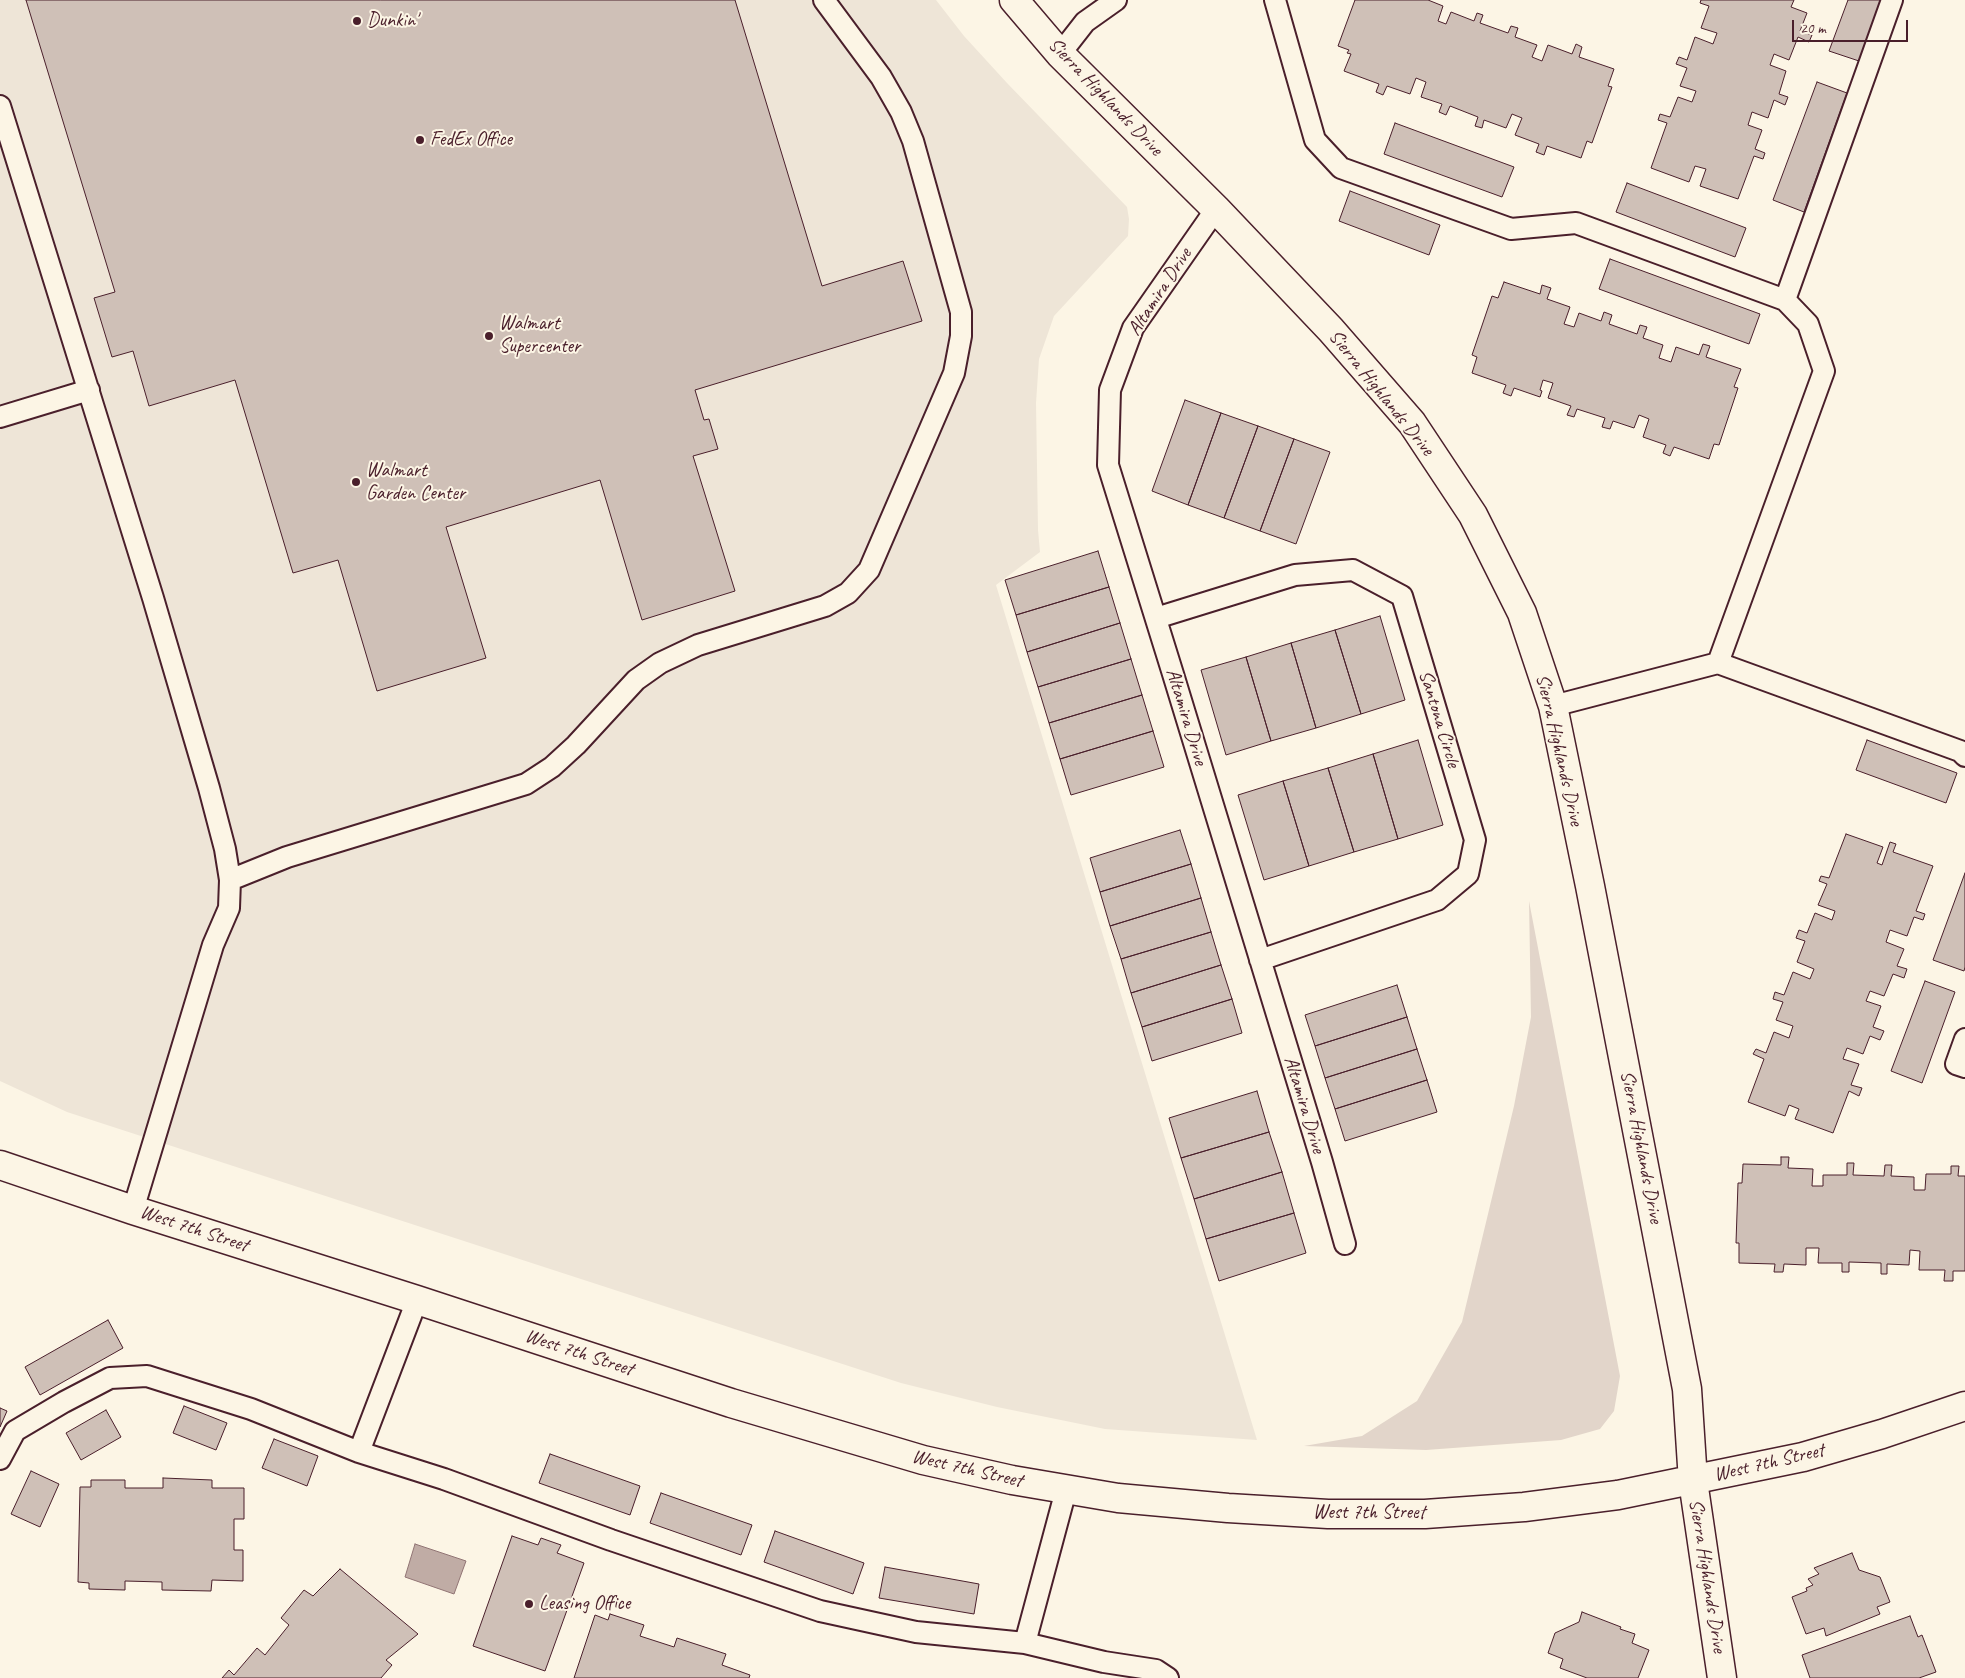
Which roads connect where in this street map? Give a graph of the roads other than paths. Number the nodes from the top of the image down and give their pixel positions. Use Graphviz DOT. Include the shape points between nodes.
graph roads {
  1 [pos="824,0"];
  2 [pos="1014,0"];
  3 [pos="1116,0"];
  4 [pos="1275,0"];
  5 [pos="1892,0"];
  6 [pos="1060,54"];
  7 [pos="0,106"];
  8 [pos="1216,210"];
  9 [pos="1786,300"];
  10 [pos="88,390"];
  11 [pos="0,417"];
  12 [pos="1156,618"];
  13 [pos="1718,663"];
  14 [pos="1553,706"];
  15 [pos="1965,756"];
  16 [pos="230,880"];
  17 [pos="1260,960"];
  18 [pos="1965,1039"];
  19 [pos="1965,1067"];
  20 [pos="0,1165"];
  21 [pos="133,1210"];
  22 [pos="1345,1244"];
  23 [pos="417,1300"];
  24 [pos="1965,1406"];
  25 [pos="359,1452"];
  26 [pos="0,1459"];
  27 [pos="1693,1481"];
  28 [pos="1066,1490"];
  29 [pos="1025,1642"];
  30 [pos="1168,1678"];
  31 [pos="1722,1678"];
  1 -- 16 [label="lane" via="881,77 901,112 913,141 961,312 961,336 954,373 868,570 848,593 825,606 698,645 660,662 636,680 576,746 526,784 286,857"];
  2 -- 6 [label="main road, Sierra Highlands Drive"];
  3 -- 6 [label="lane" via="1084,22"];
  4 -- 9 [label="lane" via="1315,140 1341,168 1510,229 1576,223"];
  5 -- 9 [label="lane"];
  6 -- 8 [label="main road, Sierra Highlands Drive"];
  7 -- 10 [label="lane"];
  8 -- 12 [label="lane, Altamira Drive" via="1133,328 1110,390 1108,465"];
  8 -- 14 [label="main road, Sierra Highlands Drive" via="1331,330 1412,423 1473,514 1522,613"];
  9 -- 13 [label="lane" via="1808,324 1824,371"];
  10 -- 11 [label="lane"];
  10 -- 16 [label="lane" via="206,779"];
  12 -- 17 [label="lane, Altamira Drive"];
  12 -- 17 [label="lane, Santona Circle" via="1295,575 1353,570 1402,596 1408,614 1475,840 1468,874 1437,900"];
  13 -- 14 [label="lane"];
  13 -- 15 [label="lane" via="1960,751"];
  14 -- 27 [label="main road, Sierra Highlands Drive" via="1687,1389"];
  16 -- 21 [label="lane" via="229,908 213,945"];
  17 -- 22 [label="lane, Altamira Drive"];
  18 -- 19 [label="lane" via="1956,1064"];
  20 -- 21 [label="main road, West 7th Street"];
  21 -- 23 [label="main road, West 7th Street"];
  23 -- 25 [label="lane"];
  23 -- 28 [label="main road, West 7th Street" via="731,1403 923,1460"];
  24 -- 27 [label="main road, West 7th Street" via="1803,1457"];
  25 -- 26 [label="lane" via="251,1409 147,1376 110,1378 64,1402 15,1431"];
  25 -- 29 [label="lane" via="820,1611 916,1632"];
  27 -- 28 [label="main road, West 7th Street" via="1524,1507 1425,1514 1328,1514 1228,1508"];
  27 -- 31 [label="main road, Sierra Highlands Drive"];
  28 -- 29 [label="lane"];
  29 -- 30 [label="lane" via="1104,1662 1156,1670"];
}
